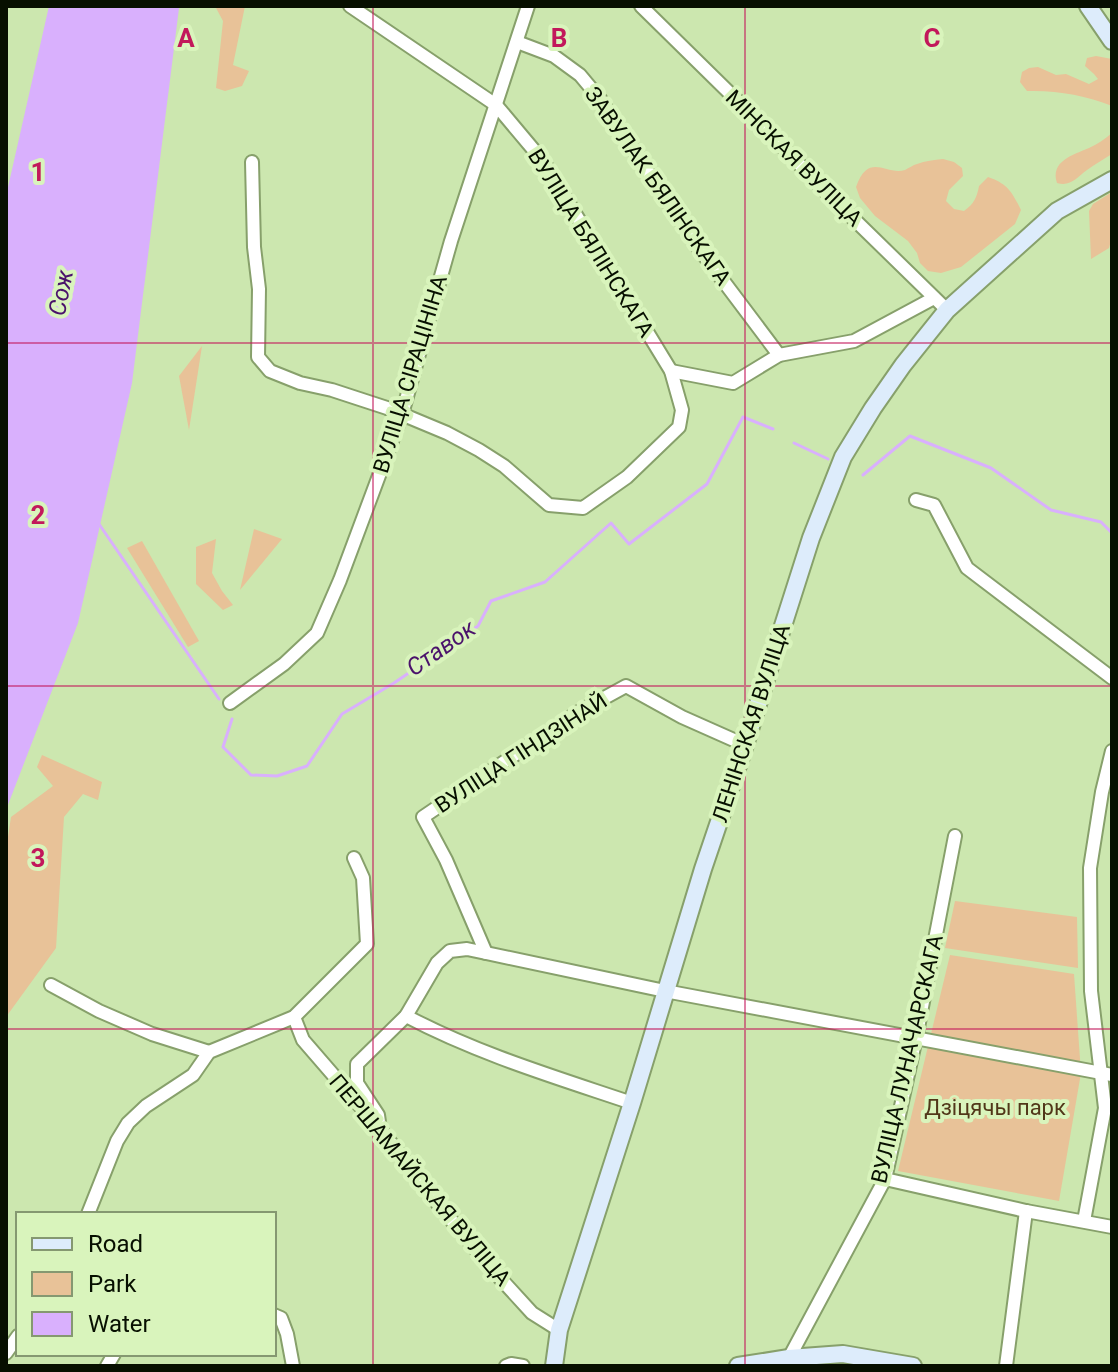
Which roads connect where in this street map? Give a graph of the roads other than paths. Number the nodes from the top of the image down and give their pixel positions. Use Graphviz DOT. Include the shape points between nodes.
graph roads {
  1 [pos="350,6"];
  2 [pos="528,6"];
  3 [pos="641,6"];
  4 [pos="1088,6"];
  5 [pos="1112,41"];
  6 [pos="517,42"];
  7 [pos="496,105"];
  8 [pos="252,162"];
  9 [pos="1112,180"];
  10 [pos="934,298"];
  11 [pos="947,310"];
  12 [pos="779,355"];
  13 [pos="671,371"];
  14 [pos="402,414"];
  15 [pos="916,500"];
  16 [pos="1112,678"];
  17 [pos="230,703"];
  18 [pos="745,745"];
  19 [pos="1112,751"];
  20 [pos="955,836"];
  21 [pos="354,858"];
  22 [pos="486,953"];
  23 [pos="51,985"];
  24 [pos="665,991"];
  25 [pos="406,1016"];
  26 [pos="294,1017"];
  27 [pos="916,1038"];
  28 [pos="209,1052"];
  29 [pos="1107,1074"];
  30 [pos="632,1103"];
  31 [pos="380,1129"];
  32 [pos="885,1179"];
  33 [pos="1026,1211"];
  34 [pos="89,1212"];
  35 [pos="1084,1221"];
  36 [pos="1112,1227"];
  37 [pos="276,1316"];
  38 [pos="559,1330"];
  39 [pos="777,1362"];
  40 [pos="293,1366"];
  41 [pos="506,1366"];
  42 [pos="523,1366"];
  43 [pos="554,1366"];
  44 [pos="738,1366"];
  45 [pos="913,1366"];
  46 [pos="1006,1366"];
  1 -- 7 [label="street, ВУЛІЦА БЯЛІНСКАГА"];
  2 -- 6 [label="street, ВУЛІЦА СІРАЦІНІНА"];
  3 -- 10 [label="street, МІНСКАЯ ВУЛІЦА"];
  4 -- 5 [label="main road"];
  6 -- 7 [label="street, ВУЛІЦА СІРАЦІНІНА"];
  6 -- 12 [label="street, ЗАВУЛАК БЯЛІНСКАГА" via="554,56 580,75"];
  7 -- 13 [label="street, ВУЛІЦА БЯЛІНСКАГА" via="543,161"];
  7 -- 14 [label="street, ВУЛІЦА СІРАЦІНІНА"];
  8 -- 14 [label="street" via="258,357 270,371 300,383"];
  9 -- 11 [label="main road, ЛЕНІНСКАЯ ВУЛІЦА" via="1057,211"];
  10 -- 11 [label="street, МІНСКАЯ ВУЛІЦА"];
  10 -- 12 [label="street" via="854,341"];
  11 -- 18 [label="main road, ЛЕНІНСКАЯ ВУЛІЦА" via="843,457 811,538"];
  12 -- 13 [label="street" via="733,383"];
  13 -- 14 [label="street, ВУЛІЦА БЯЛІНСКАГА" via="682,410 679,427 627,477 583,508 549,505 479,450"];
  14 -- 17 [label="street, ВУЛІЦА СІРАЦІНІНА" via="317,633"];
  15 -- 16 [label="street" via="934,505 967,568"];
  18 -- 22 [label="street, ВУЛІЦА ГІНДЗІНАЙ" via="626,686 575,714 423,817"];
  18 -- 24 [label="main road, ЛЕНІНСКАЯ ВУЛІЦА"];
  19 -- 29 [label="street" via="1090,868 1091,991"];
  20 -- 27 [label="street, ВУЛІЦА ЛУНАЧАРСКАГА"];
  21 -- 26 [label="street" via="363,878 367,944"];
  22 -- 24 [label="street"];
  22 -- 25 [label="street" via="450,951 437,963"];
  23 -- 28 [label="street" via="152,1034"];
  24 -- 27 [label="street"];
  24 -- 30 [label="main road, ЛЕНІНСКАЯ ВУЛІЦА"];
  25 -- 30 [label="street" via="526,1068"];
  25 -- 31 [label="street" via="357,1064 357,1083 378,1115"];
  26 -- 28 [label="street"];
  26 -- 31 [label="street, ПЕРШАМАЙСКАЯ ВУЛІЦА" via="303,1040"];
  27 -- 29 [label="street"];
  27 -- 32 [label="street, ВУЛІЦА ЛУНАЧАРСКАГА"];
  28 -- 34 [label="street" via="193,1075 128,1123"];
  29 -- 35 [label="street"];
  30 -- 38 [label="main road, ЛЕНІНСКАЯ ВУЛІЦА"];
  31 -- 38 [label="street, ПЕРШАМАЙСКАЯ ВУЛІЦА" via="500,1278 532,1313"];
  32 -- 33 [label="street"];
  32 -- 39 [label="street, ВУЛІЦА ЛУНАЧАРСКАГА"];
  33 -- 35 [label="street"];
  33 -- 46 [label="street"];
  35 -- 36 [label="street"];
  37 -- 40 [label="street" via="287,1334"];
  38 -- 43 [label="main road, ЛЕНІНСКАЯ ВУЛІЦА"];
  39 -- 44 [label="main road"];
  39 -- 45 [label="main road" via="843,1354"];
  41 -- 42 [label="street"];
}
